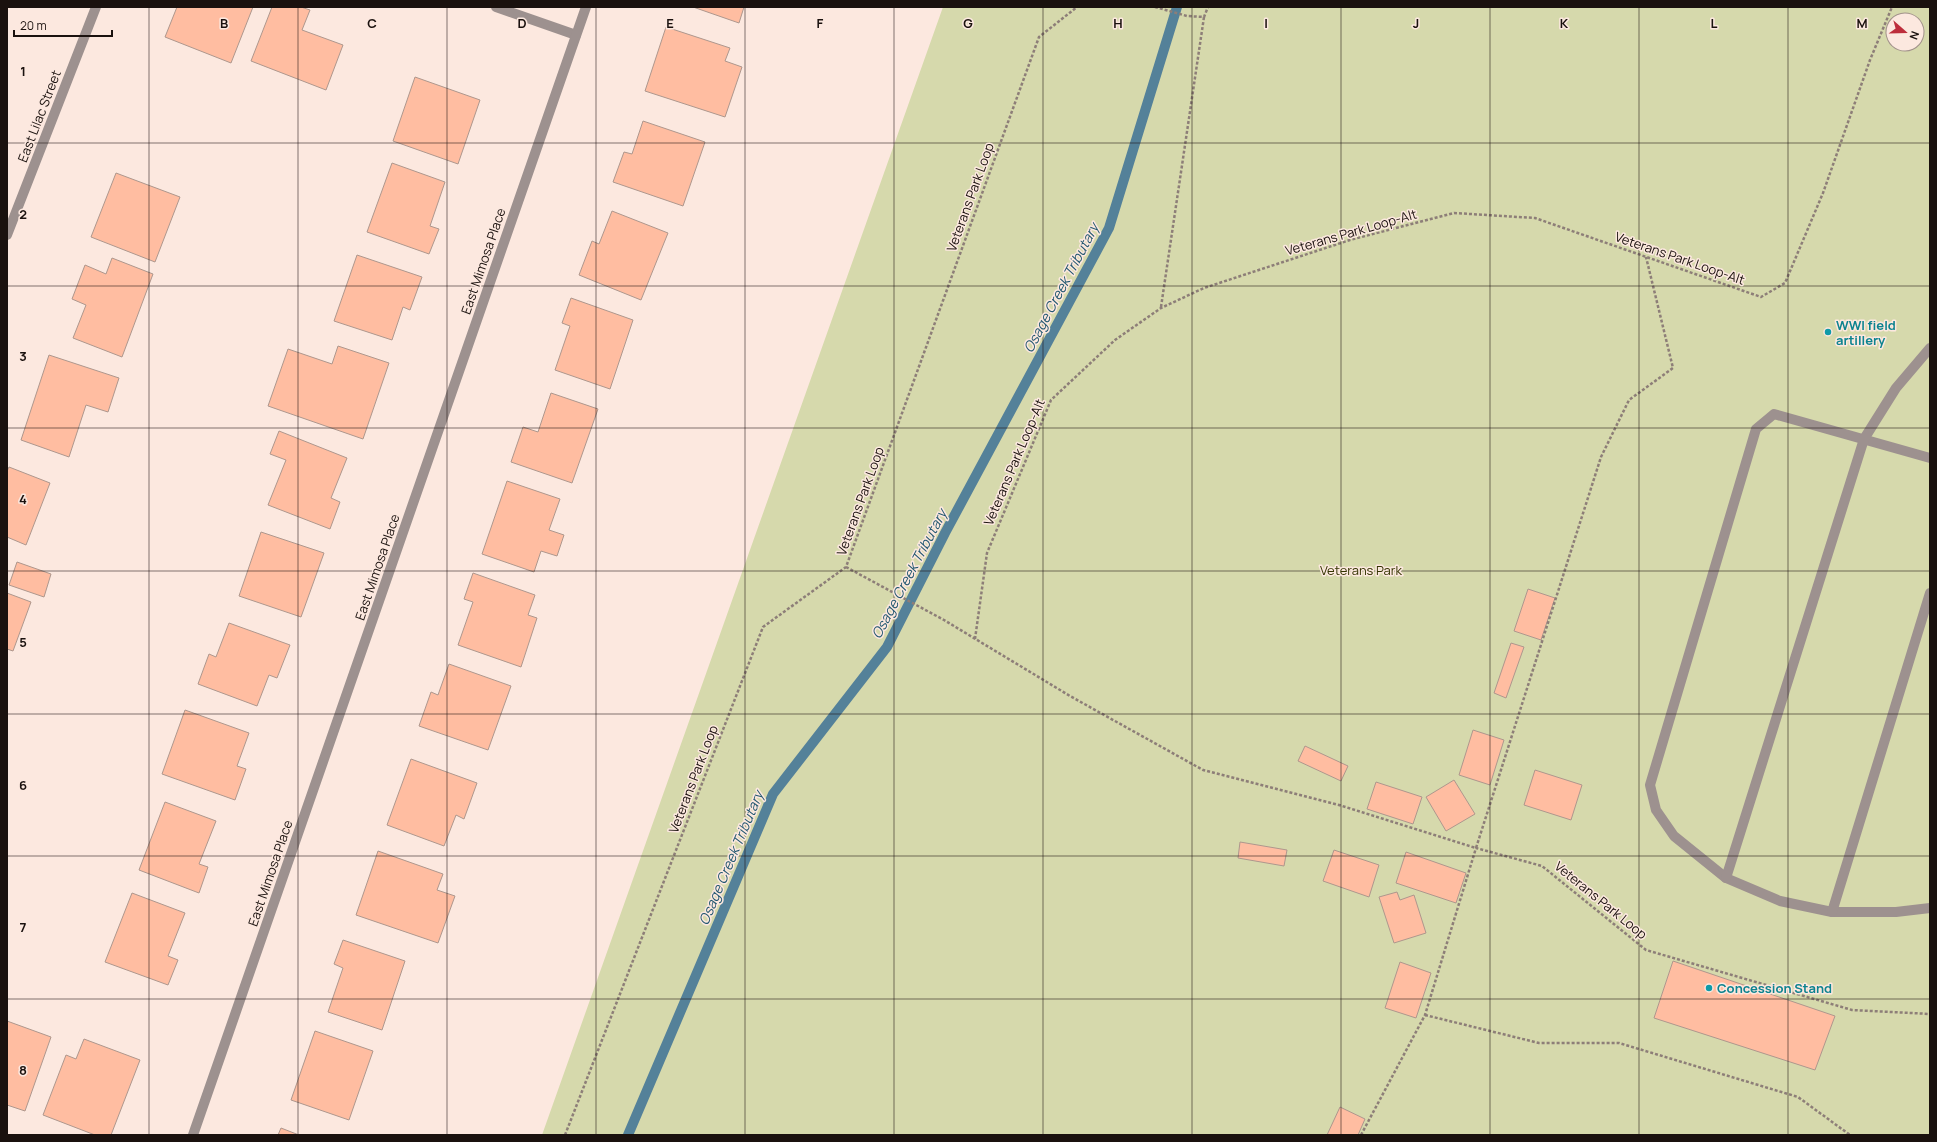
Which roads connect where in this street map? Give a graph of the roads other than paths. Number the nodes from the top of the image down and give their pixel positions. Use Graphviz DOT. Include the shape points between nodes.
graph roads {
  1 [pos="96,7"];
  2 [pos="496,7"];
  3 [pos="586,7"];
  4 [pos="576,35"];
  5 [pos="7,235"];
  6 [pos="1930,348"];
  7 [pos="1864,439"];
  8 [pos="1930,458"];
  9 [pos="1930,593"];
  10 [pos="1726,878"];
  11 [pos="1930,908"];
  12 [pos="1832,912"];
  13 [pos="193,1135"];
  1 -- 5 [label="street, East Lilac Street"];
  2 -- 4 [label="street"];
  3 -- 4 [label="street, East Mimosa Place"];
  4 -- 13 [label="street, East Mimosa Place"];
  6 -- 7 [label="street" via="1896,388"];
  7 -- 8 [label="street"];
  7 -- 10 [label="street"];
  7 -- 10 [label="street" via="1774,414 1756,429 1650,785 1656,810 1674,836"];
  9 -- 12 [label="street"];
  10 -- 12 [label="street" via="1780,901"];
  11 -- 12 [label="street" via="1896,912"];
}
